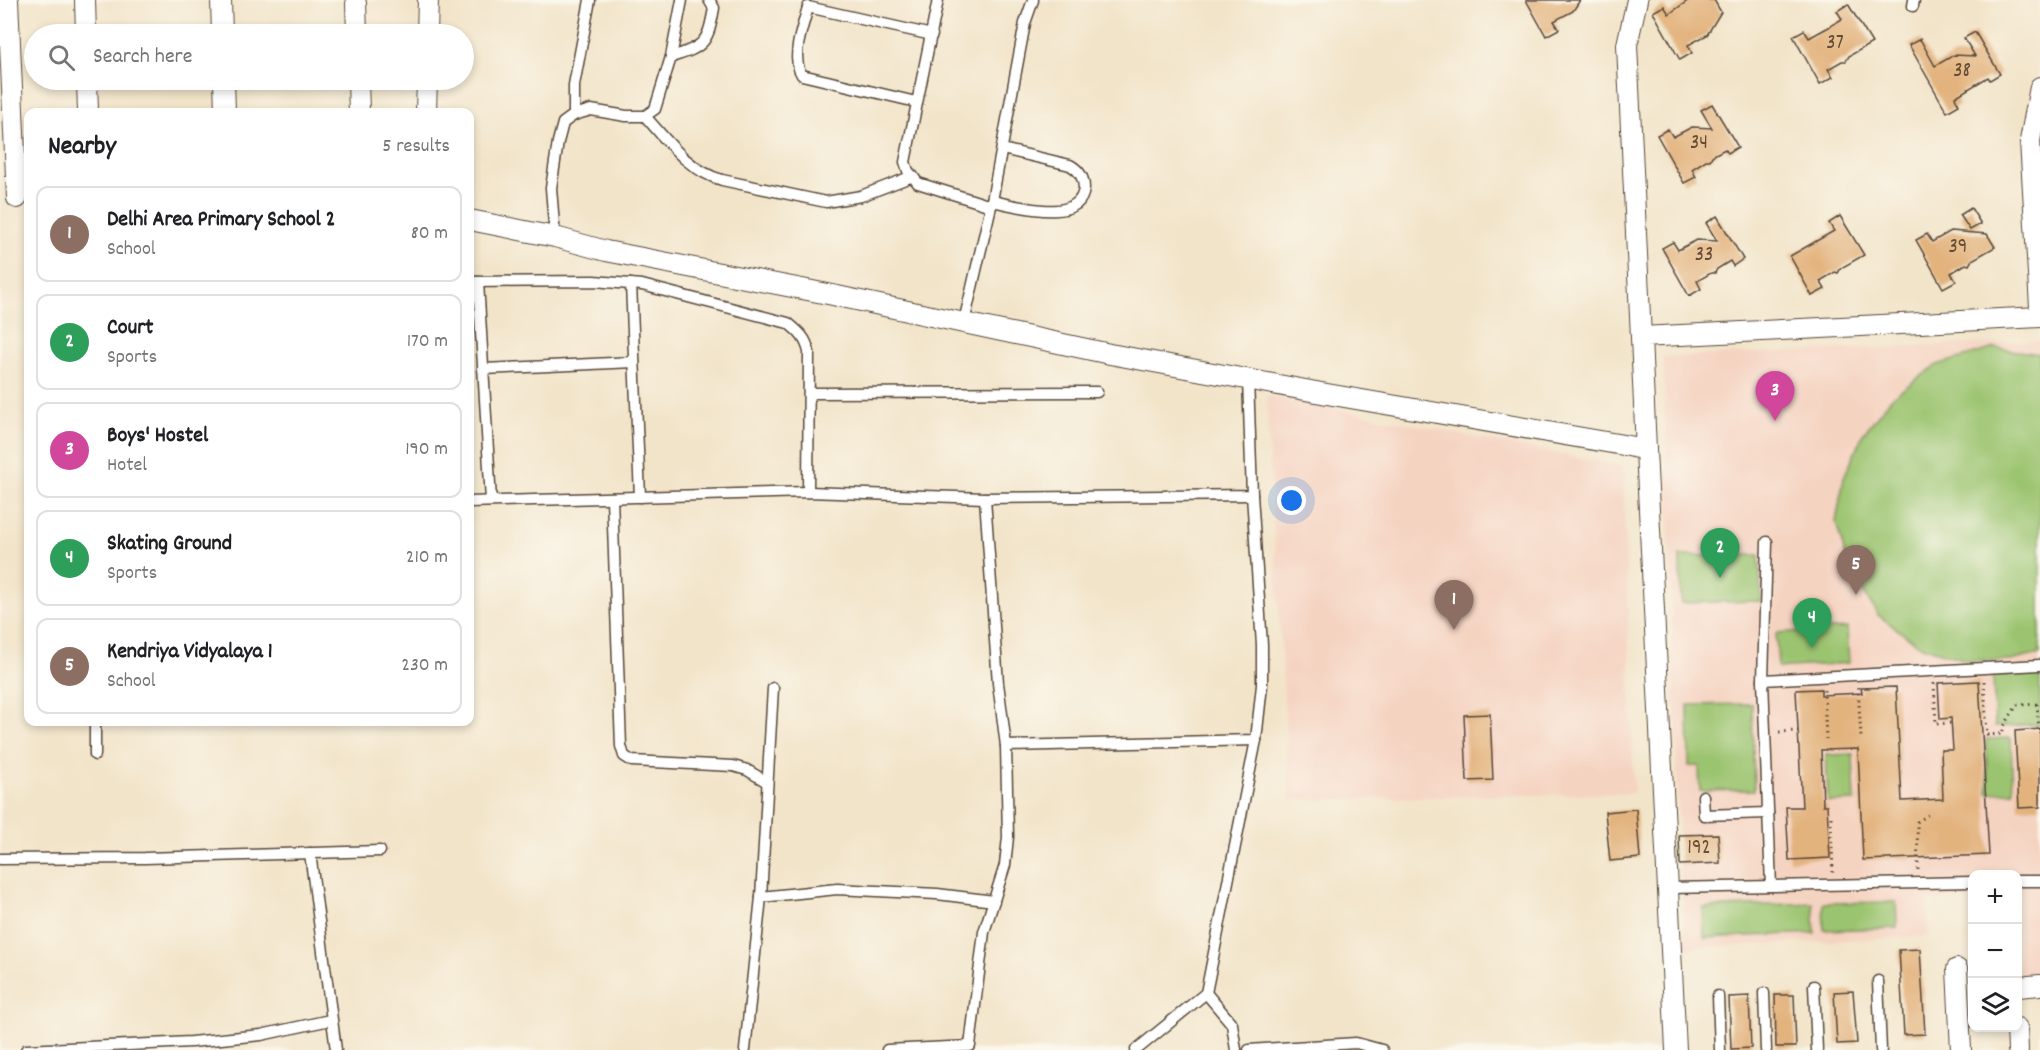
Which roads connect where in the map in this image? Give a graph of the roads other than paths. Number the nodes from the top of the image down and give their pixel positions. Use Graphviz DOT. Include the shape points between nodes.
graph roads {
  1 [pos="8,0"];
  2 [pos="85,0"];
  3 [pos="221,0"];
  4 [pos="428,0"];
  5 [pos="590,0"];
  6 [pos="682,0"];
  7 [pos="709,0"];
  8 [pos="938,0"];
  9 [pos="1033,0"];
  10 [pos="1636,0"];
  11 [pos="356,3"];
  12 [pos="86,24"];
  13 [pos="222,24"];
  14 [pos="357,24"];
  15 [pos="428,24"];
  16 [pos="932,35"];
  17 [pos="671,57"];
  18 [pos="2040,87"];
  19 [pos="87,90"];
  20 [pos="224,90"];
  21 [pos="358,90"];
  22 [pos="427,90"];
  23 [pos="916,102"];
  24 [pos="88,108"];
  25 [pos="225,108"];
  26 [pos="359,108"];
  27 [pos="426,108"];
  28 [pos="574,115"];
  29 [pos="645,116"];
  30 [pos="1002,149"];
  31 [pos="913,176"];
  32 [pos="15,199"];
  33 [pos="992,204"];
  34 [pos="474,221"];
  35 [pos="555,237"];
  36 [pos="474,282"];
  37 [pos="631,284"];
  38 [pos="2040,307"];
  39 [pos="2040,317"];
  40 [pos="964,322"];
  41 [pos="1641,337"];
  42 [pos="634,362"];
  43 [pos="483,369"];
  44 [pos="1248,378"];
  45 [pos="1097,392"];
  46 [pos="810,393"];
  47 [pos="1646,450"];
  48 [pos="808,492"];
  49 [pos="1252,495"];
  50 [pos="640,497"];
  51 [pos="612,498"];
  52 [pos="985,498"];
  53 [pos="491,501"];
  54 [pos="474,502"];
  55 [pos="1767,542"];
  56 [pos="2040,665"];
  57 [pos="1762,680"];
  58 [pos="773,688"];
  59 [pos="95,726"];
  60 [pos="1256,740"];
  61 [pos="1006,746"];
  62 [pos="95,755"];
  63 [pos="767,782"];
  64 [pos="1704,796"];
  65 [pos="1768,813"];
  66 [pos="380,851"];
  67 [pos="310,853"];
  68 [pos="0,859"];
  69 [pos="2040,880"];
  70 [pos="2022,881"];
  71 [pos="1968,882"];
  72 [pos="1771,886"];
  73 [pos="1669,888"];
  74 [pos="761,897"];
  75 [pos="994,901"];
  76 [pos="1957,969"];
  77 [pos="1878,981"];
  78 [pos="2040,985"];
  79 [pos="1814,986"];
  80 [pos="2022,987"];
  81 [pos="1206,993"];
  82 [pos="1764,993"];
  83 [pos="1718,996"];
  84 [pos="330,1020"];
  85 [pos="2017,1032"];
  86 [pos="975,1048"];
  87 [pos="26,1050"];
  88 [pos="336,1050"];
  89 [pos="745,1050"];
  90 [pos="887,1050"];
  91 [pos="1136,1050"];
  92 [pos="1236,1050"];
  93 [pos="1249,1050"];
  94 [pos="1382,1050"];
  95 [pos="1676,1050"];
  96 [pos="1720,1050"];
  97 [pos="1766,1050"];
  98 [pos="1817,1050"];
  99 [pos="1881,1050"];
  100 [pos="1961,1050"];
  101 [pos="2018,1050"];
  1 -- 32 [label="street"];
  2 -- 12 [label="street"];
  3 -- 13 [label="street"];
  4 -- 15 [label="street"];
  5 -- 28 [label="lane" via="574,86"];
  6 -- 17 [label="lane"];
  7 -- 17 [label="lane" via="714,8 710,30 701,45"];
  8 -- 16 [label="lane"];
  9 -- 30 [label="lane" via="1025,23"];
  10 -- 41 [label="street" via="1627,45"];
  11 -- 14 [label="street"];
  16 -- 23 [label="lane"];
  16 -- 23 [label="lane" via="808,7 798,53 797,68 802,75"];
  17 -- 29 [label="lane" via="655,109"];
  18 -- 38 [label="street" via="2030,141"];
  19 -- 24 [label="street"];
  20 -- 25 [label="street"];
  21 -- 26 [label="street"];
  22 -- 27 [label="street"];
  23 -- 31 [label="lane" via="905,162"];
  28 -- 29 [label="lane" via="591,110"];
  28 -- 35 [label="lane" via="563,123 558,141 551,188"];
  29 -- 31 [label="lane" via="678,153 710,177 722,180 826,202 861,196"];
  30 -- 33 [label="lane"];
  30 -- 33 [label="lane" via="1070,165 1082,177 1083,194 1075,207 1057,211"];
  31 -- 33 [label="lane" via="918,183"];
  33 -- 40 [label="lane"];
  34 -- 35 [label="street"];
  35 -- 40 [label="street" via="606,251"];
  36 -- 37 [label="lane"];
  36 -- 43 [label="lane"];
  37 -- 42 [label="lane"];
  37 -- 46 [label="lane" via="788,324 806,341"];
  39 -- 41 [label="street"];
  40 -- 44 [label="street" via="1110,354"];
  41 -- 47 [label="street"];
  42 -- 43 [label="lane"];
  42 -- 50 [label="lane"];
  43 -- 53 [label="lane"];
  44 -- 47 [label="street"];
  44 -- 49 [label="lane"];
  45 -- 46 [label="lane"];
  46 -- 48 [label="lane"];
  47 -- 73 [label="street"];
  48 -- 50 [label="lane"];
  48 -- 52 [label="lane"];
  49 -- 52 [label="lane"];
  49 -- 60 [label="lane" via="1262,645"];
  50 -- 51 [label="lane"];
  51 -- 53 [label="lane"];
  51 -- 63 [label="lane" via="624,756 632,761 733,766"];
  52 -- 61 [label="lane"];
  53 -- 54 [label="lane"];
  55 -- 57 [label="lane"];
  56 -- 57 [label="lane"];
  57 -- 65 [label="lane"];
  58 -- 63 [label="lane"];
  59 -- 62 [label="lane"];
  60 -- 61 [label="lane"];
  60 -- 81 [label="lane"];
  61 -- 75 [label="lane" via="1008,837 1005,865"];
  63 -- 74 [label="lane"];
  64 -- 65 [label="lane" via="1704,815"];
  65 -- 72 [label="lane"];
  66 -- 67 [label="lane"];
  67 -- 68 [label="lane"];
  67 -- 84 [label="lane"];
  69 -- 70 [label="lane"];
  71 -- 72 [label="lane"];
  72 -- 73 [label="lane"];
  73 -- 95 [label="street"];
  74 -- 75 [label="lane" via="837,889"];
  74 -- 89 [label="lane"];
  75 -- 86 [label="lane" via="984,932"];
  76 -- 100 [label="street"];
  77 -- 99 [label="lane"];
  78 -- 80 [label="street"];
  79 -- 98 [label="lane"];
  81 -- 91 [label="lane"];
  81 -- 92 [label="lane" via="1232,1024"];
  82 -- 97 [label="lane"];
  83 -- 96 [label="lane"];
  84 -- 87 [label="lane" via="261,1035 191,1042"];
  84 -- 88 [label="lane"];
  85 -- 101 [label="street"];
  86 -- 90 [label="lane"];
  93 -- 94 [label="lane" via="1356,1043"];
}
